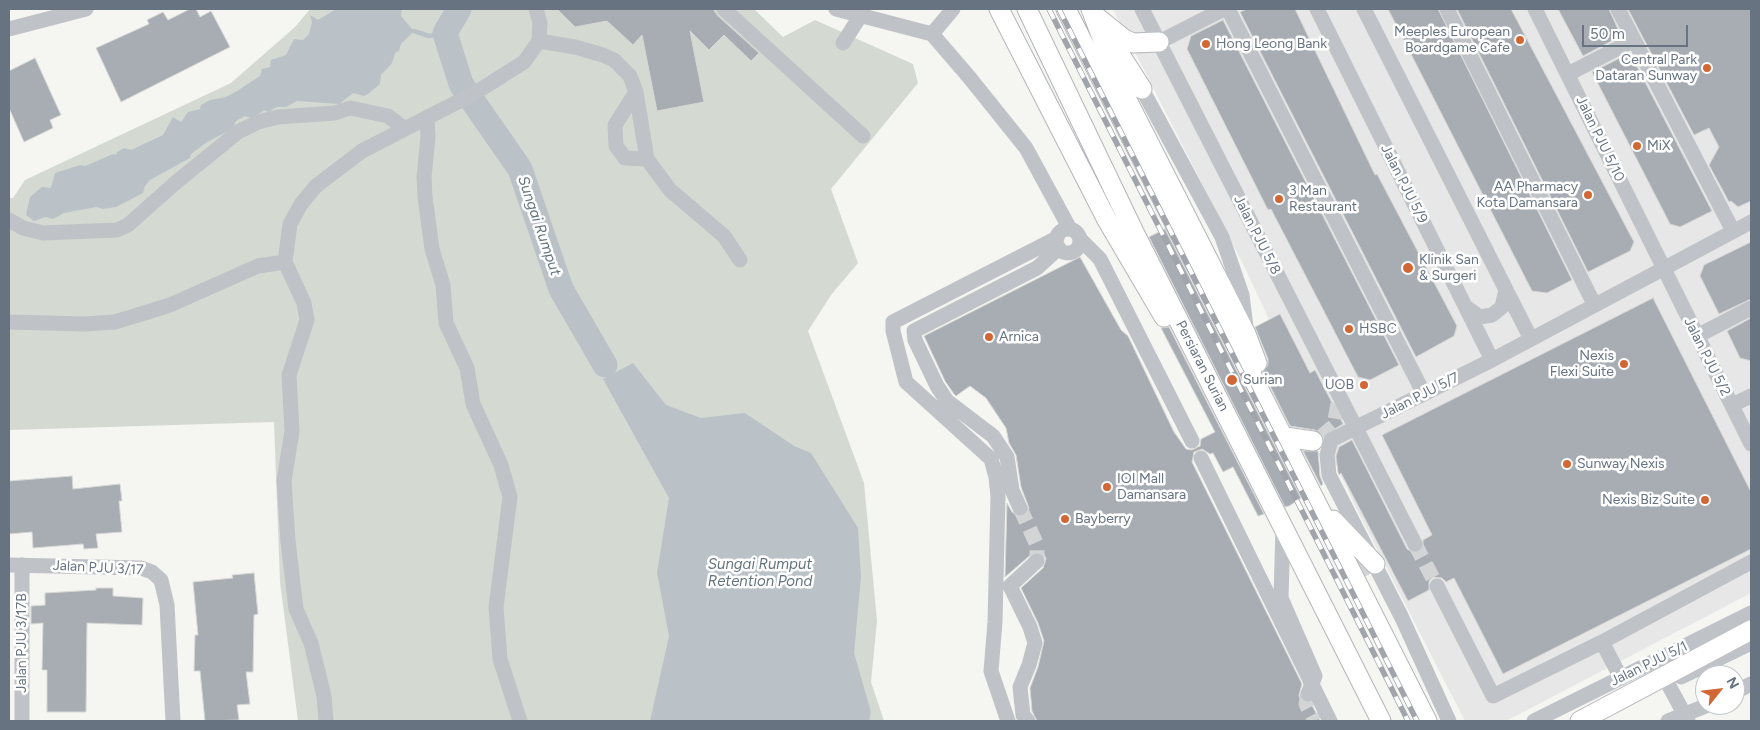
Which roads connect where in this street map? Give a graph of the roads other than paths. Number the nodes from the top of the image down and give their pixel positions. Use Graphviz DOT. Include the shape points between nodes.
graph roads {
  1 [pos="86,9"];
  2 [pos="536,9"];
  3 [pos="724,9"];
  4 [pos="836,9"];
  5 [pos="954,9"];
  6 [pos="1000,9"];
  7 [pos="1027,9"];
  8 [pos="1066,9"];
  9 [pos="1142,9"];
  10 [pos="1226,9"];
  11 [pos="1318,9"];
  12 [pos="1364,9"];
  13 [pos="1447,9"];
  14 [pos="1536,9"];
  15 [pos="1618,9"];
  16 [pos="1092,12"];
  17 [pos="861,15"];
  18 [pos="9,29"];
  19 [pos="932,34"];
  20 [pos="1634,40"];
  21 [pos="539,41"];
  22 [pos="1159,42"];
  23 [pos="842,43"];
  24 [pos="1568,74"];
  25 [pos="1142,89"];
  26 [pos="636,92"];
  27 [pos="427,117"];
  28 [pos="405,129"];
  29 [pos="863,136"];
  30 [pos="646,160"];
  31 [pos="9,220"];
  32 [pos="1751,222"];
  33 [pos="1733,231"];
  34 [pos="1075,234"];
  35 [pos="1058,243"];
  36 [pos="740,260"];
  37 [pos="286,262"];
  38 [pos="1664,269"];
  39 [pos="1506,290"];
  40 [pos="1594,304"];
  41 [pos="1466,307"];
  42 [pos="1751,308"];
  43 [pos="9,322"];
  44 [pos="1246,334"];
  45 [pos="1697,336"];
  46 [pos="1531,339"];
  47 [pos="1492,360"];
  48 [pos="1424,394"];
  49 [pos="1751,396"];
  50 [pos="1217,397"];
  51 [pos="1732,405"];
  52 [pos="1268,406"];
  53 [pos="1354,429"];
  54 [pos="1284,437"];
  55 [pos="1318,438"];
  56 [pos="1192,441"];
  57 [pos="1751,444"];
  58 [pos="1201,458"];
  59 [pos="1320,507"];
  60 [pos="1020,508"];
  61 [pos="1283,527"];
  62 [pos="1346,541"];
  63 [pos="1415,544"];
  64 [pos="1037,561"];
  65 [pos="1751,562"];
  66 [pos="1376,564"];
  67 [pos="15,565"];
  68 [pos="1437,586"];
  69 [pos="1751,613"];
  70 [pos="1749,636"];
  71 [pos="1602,642"];
  72 [pos="1622,678"];
  73 [pos="1668,684"];
  74 [pos="1308,694"];
  75 [pos="1540,718"];
  76 [pos="1687,719"];
  77 [pos="22,721"];
  78 [pos="173,721"];
  79 [pos="326,721"];
  80 [pos="520,721"];
  81 [pos="1008,721"];
  82 [pos="1028,721"];
  83 [pos="1330,721"];
  84 [pos="1381,721"];
  85 [pos="1427,721"];
  86 [pos="1450,721"];
  87 [pos="1580,721"];
  88 [pos="1590,721"];
  89 [pos="1668,721"];
  1 -- 18 [label="street"];
  2 -- 21 [label="street" via="540,23"];
  3 -- 29 [label="street"];
  4 -- 17 [label="street"];
  5 -- 19 [label="street"];
  6 -- 50 [label="main road, Persiaran Surian" via="1107,220 1183,350"];
  7 -- 50 [label="main road, Persiaran Surian"];
  8 -- 52 [label="main road"];
  9 -- 22 [label="street, Jalan PJU 5/8"];
  10 -- 22 [label="street"];
  10 -- 48 [label="street"];
  11 -- 41 [label="street, Jalan PJU 5/9"];
  12 -- 39 [label="street"];
  13 -- 40 [label="street"];
  14 -- 24 [label="street, Jalan PJU 5/10"];
  15 -- 20 [label="street"];
  16 -- 22 [label="main road" via="1124,39 1133,43"];
  16 -- 25 [label="main road"];
  16 -- 44 [label="main road" via="1123,92"];
  17 -- 19 [label="street"];
  17 -- 23 [label="street"];
  19 -- 34 [label="street" via="1026,148"];
  20 -- 24 [label="street"];
  20 -- 33 [label="street"];
  21 -- 26 [label="street" via="575,47 614,60 630,76"];
  21 -- 27 [label="street" via="524,62"];
  22 -- 53 [label="street, Jalan PJU 5/8"];
  24 -- 38 [label="street, Jalan PJU 5/10"];
  25 -- 44 [label="street" via="1222,237 1242,295"];
  26 -- 30 [label="street"];
  26 -- 30 [label="street" via="615,125 616,146 625,158"];
  27 -- 28 [label="street"];
  27 -- 80 [label="street" via="425,197 432,249 443,285 446,323 467,368 473,404 501,465 510,497 496,607 500,659"];
  28 -- 31 [label="street" via="388,116 350,108 335,113 278,117 238,132 128,225 117,230 42,233 22,228"];
  28 -- 37 [label="street" via="362,151 316,186 290,224"];
  30 -- 36 [label="street" via="670,190 724,236"];
  32 -- 33 [label="street, Jalan PJU 5/7"];
  33 -- 38 [label="street, Jalan PJU 5/7"];
  34 -- 35 [label="street" via="1062,231"];
  34 -- 35 [label="street" via="1079,247 1073,252 1066,253"];
  34 -- 56 [label="street" via="1100,259"];
  35 -- 60 [label="street" via="1036,268 914,331 914,340 947,401 993,436 1007,457 1012,490"];
  35 -- 81 [label="street" via="893,322 896,348 906,382 991,459 994,468 998,497 991,671"];
  37 -- 43 [label="street" via="258,266 170,305 115,322"];
  37 -- 79 [label="street" via="304,302 307,320 289,375 292,431 284,481 288,541 296,609 311,643 324,696"];
  38 -- 40 [label="street, Jalan PJU 5/7"];
  38 -- 45 [label="street, Jalan PJU 5/2"];
  39 -- 41 [label="street" via="1502,307 1492,315 1480,317"];
  39 -- 46 [label="street"];
  40 -- 46 [label="street, Jalan PJU 5/7"];
  41 -- 47 [label="street, Jalan PJU 5/9"];
  42 -- 45 [label="street"];
  44 -- 52 [label="main road" via="1261,373"];
  45 -- 51 [label="street, Jalan PJU 5/2"];
  46 -- 47 [label="street, Jalan PJU 5/7"];
  47 -- 48 [label="street, Jalan PJU 5/7"];
  48 -- 53 [label="street, Jalan PJU 5/7"];
  49 -- 51 [label="street"];
  50 -- 61 [label="main road, Persiaran Surian"];
  51 -- 57 [label="street, Jalan PJU 5/2"];
  52 -- 54 [label="main road"];
  53 -- 63 [label="street, Jalan PJU 5/8"];
  53 -- 66 [label="street, Jalan PJU 5/7" via="1332,440 1327,455 1329,475"];
  54 -- 55 [label="main road"];
  54 -- 59 [label="main road"];
  58 -- 83 [label="street, bridge"];
  59 -- 62 [label="street"];
  59 -- 66 [label="main road"];
  59 -- 85 [label="main road"];
  61 -- 74 [label="street" via="1281,598 1315,676"];
  61 -- 84 [label="main road, Persiaran Surian"];
  64 -- 82 [label="street" via="1010,586 1030,627 1034,643 1020,687 1024,715"];
  65 -- 71 [label="street"];
  66 -- 86 [label="street, Jalan PJU 5/7"];
  67 -- 77 [label="street, Jalan PJU 3/17B"];
  67 -- 78 [label="street, Jalan PJU 3/17" via="141,568 161,580 167,605"];
  68 -- 71 [label="street" via="1493,696"];
  69 -- 72 [label="street, Jalan PJU 5/1"];
  70 -- 73 [label="street, Jalan PJU 5/1"];
  70 -- 87 [label="main road"];
  71 -- 72 [label="street"];
  72 -- 75 [label="street, Jalan PJU 5/1"];
  73 -- 76 [label="street"];
  73 -- 88 [label="street, Jalan PJU 5/1"];
  76 -- 89 [label="street"];
}
